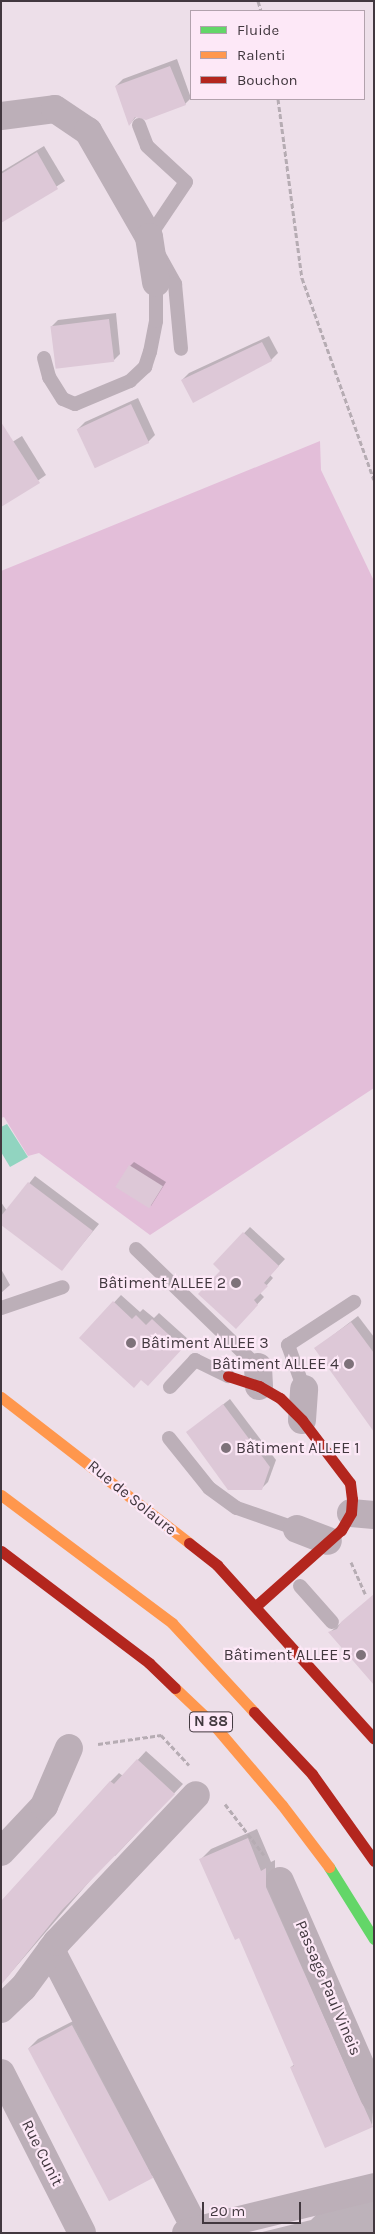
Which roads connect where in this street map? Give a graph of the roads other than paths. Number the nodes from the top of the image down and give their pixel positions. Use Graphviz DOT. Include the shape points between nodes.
graph roads {
  1 [pos="1,116"];
  2 [pos="139,125"];
  3 [pos="149,237"];
  4 [pos="156,282"];
  5 [pos="181,349"];
  6 [pos="44,358"];
  7 [pos="136,1249"];
  8 [pos="63,1287"];
  9 [pos="354,1302"];
  10 [pos="1,1308"];
  11 [pos="228,1376"];
  12 [pos="258,1377"];
  13 [pos="170,1387"];
  14 [pos="304,1388"];
  15 [pos="1,1397"];
  16 [pos="302,1420"];
  17 [pos="170,1438"];
  18 [pos="1,1495"];
  19 [pos="348,1528"];
  20 [pos="297,1529"];
  21 [pos="1,1551"];
  22 [pos="295,1581"];
  23 [pos="256,1606"];
  24 [pos="332,1622"];
  25 [pos="374,1739"];
  26 [pos="68,1748"];
  27 [pos="202,1789"];
  28 [pos="1,1852"];
  29 [pos="374,1861"];
  30 [pos="280,1881"];
  31 [pos="374,1939"];
  32 [pos="51,1950"];
  33 [pos="1,2009"];
  34 [pos="1,2073"];
  35 [pos="374,2096"];
  36 [pos="374,2187"];
  37 [pos="191,2232"];
  38 [pos="82,2233"];
  1 -- 3 [label="street" via="55,109 88,131"];
  2 -- 3 [label="lane" via="148,146 186,182"];
  3 -- 4 [label="street"];
  3 -- 5 [label="lane" via="174,284"];
  4 -- 6 [label="lane" via="156,322 150,352 145,367 130,381 75,404 63,399 49,376"];
  7 -- 12 [label="lane"];
  8 -- 10 [label="lane"];
  9 -- 14 [label="lane" via="288,1345"];
  11 -- 12 [label="main road"];
  11 -- 13 [label="lane" via="195,1360"];
  12 -- 16 [label="main road"];
  14 -- 16 [label="street"];
  15 -- 23 [label="main road, Rue de Solaure" via="216,1566"];
  16 -- 19 [label="main road" via="350,1483"];
  17 -- 20 [label="lane" via="208,1488 237,1508"];
  18 -- 29 [label="main road, N 88" via="172,1623 312,1774"];
  19 -- 20 [label="street"];
  19 -- 22 [label="main road"];
  21 -- 31 [label="main road, N 88" via="149,1663 213,1724 282,1804 334,1874"];
  22 -- 23 [label="main road"];
  22 -- 24 [label="lane"];
  23 -- 25 [label="main road, Rue de Solaure"];
  26 -- 28 [label="street" via="44,1806"];
  27 -- 32 [label="street"];
  30 -- 35 [label="street, Passage Paul Vineis"];
  32 -- 33 [label="street" via="23,1988"];
  32 -- 37 [label="street"];
  34 -- 38 [label="street, Rue Cunit"];
  36 -- 37 [label="street"];
}
